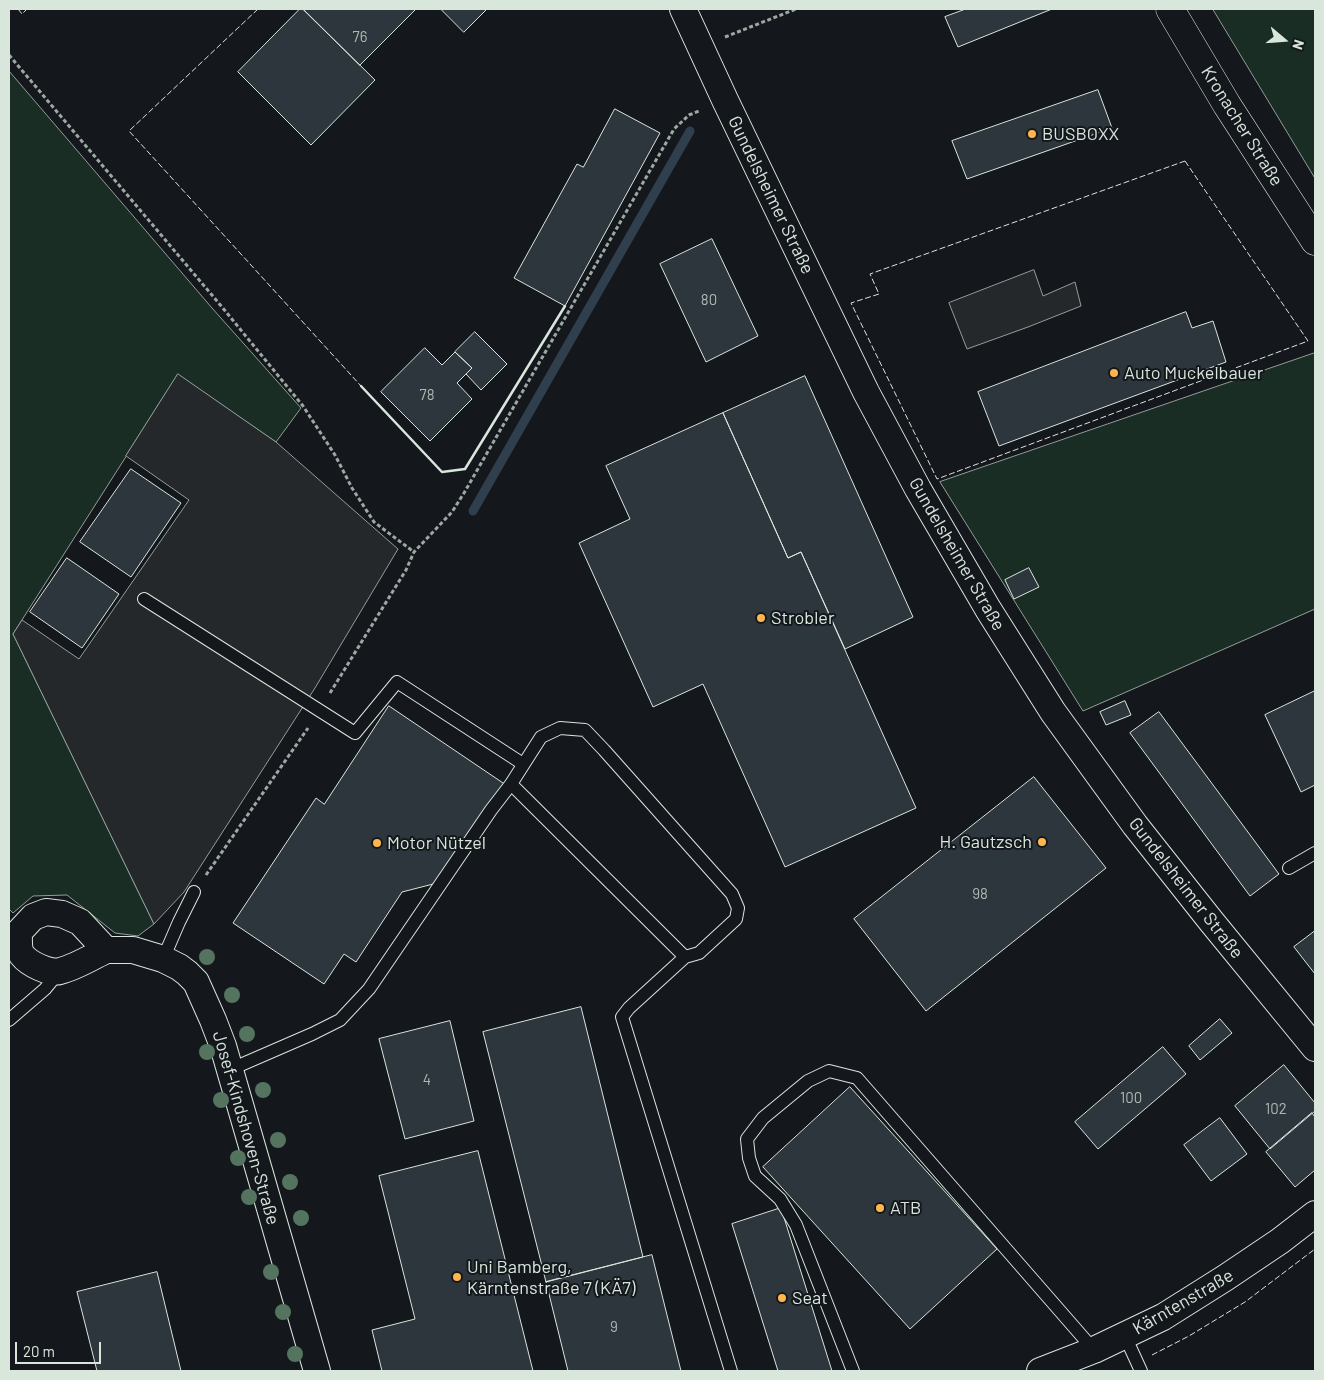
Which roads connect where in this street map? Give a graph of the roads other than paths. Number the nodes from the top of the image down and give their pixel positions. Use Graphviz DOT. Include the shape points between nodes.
graph roads {
  1 [pos="683,9"];
  2 [pos="1170,9"];
  3 [pos="1315,242"];
  4 [pos="144,599"];
  5 [pos="523,764"];
  6 [pos="511,784"];
  7 [pos="1315,853"];
  8 [pos="1289,868"];
  9 [pos="194,892"];
  10 [pos="14,946"];
  11 [pos="106,950"];
  12 [pos="686,957"];
  13 [pos="163,959"];
  14 [pos="59,972"];
  15 [pos="9,1020"];
  16 [pos="1315,1048"];
  17 [pos="229,1070"];
  18 [pos="1315,1214"];
  19 [pos="1125,1336"];
  20 [pos="1094,1350"];
  21 [pos="317,1371"];
  22 [pos="732,1371"];
  23 [pos="853,1371"];
  24 [pos="1040,1371"];
  25 [pos="1141,1371"];
  1 -- 16 [label="street, Gundelsheimer Straße" via="866,392 993,617 1053,712 1135,825"];
  2 -- 3 [label="street, Kronacher Straße"];
  4 -- 5 [label="lane" via="355,733 397,682"];
  5 -- 6 [label="lane"];
  5 -- 12 [label="lane" via="542,736 560,728 585,730 732,894 738,908 736,920 699,954"];
  6 -- 12 [label="lane"];
  6 -- 17 [label="lane" via="370,989 340,1020"];
  7 -- 8 [label="lane"];
  9 -- 13 [label="lane"];
  10 -- 11 [label="street" via="19,932 33,916 46,912 62,914 80,922"];
  10 -- 14 [label="street" via="41,969"];
  11 -- 13 [label="street, Josef-Kindshoven-Straße" via="133,950"];
  11 -- 14 [label="street, Josef-Kindshoven-Straße"];
  12 -- 22 [label="lane" via="622,1017"];
  13 -- 17 [label="street, Josef-Kindshoven-Straße" via="179,967 196,982 213,1020"];
  14 -- 15 [label="lane" via="45,989"];
  17 -- 21 [label="street, Josef-Kindshoven-Straße"];
  18 -- 19 [label="street, Kärntenstraße" via="1226,1278"];
  19 -- 20 [label="street, Kärntenstraße"];
  19 -- 25 [label="lane"];
  20 -- 23 [label="lane" via="857,1078 829,1071 808,1081 763,1118 747,1139 755,1176 780,1199 796,1224"];
  20 -- 24 [label="street, Kärntenstraße"];
}
